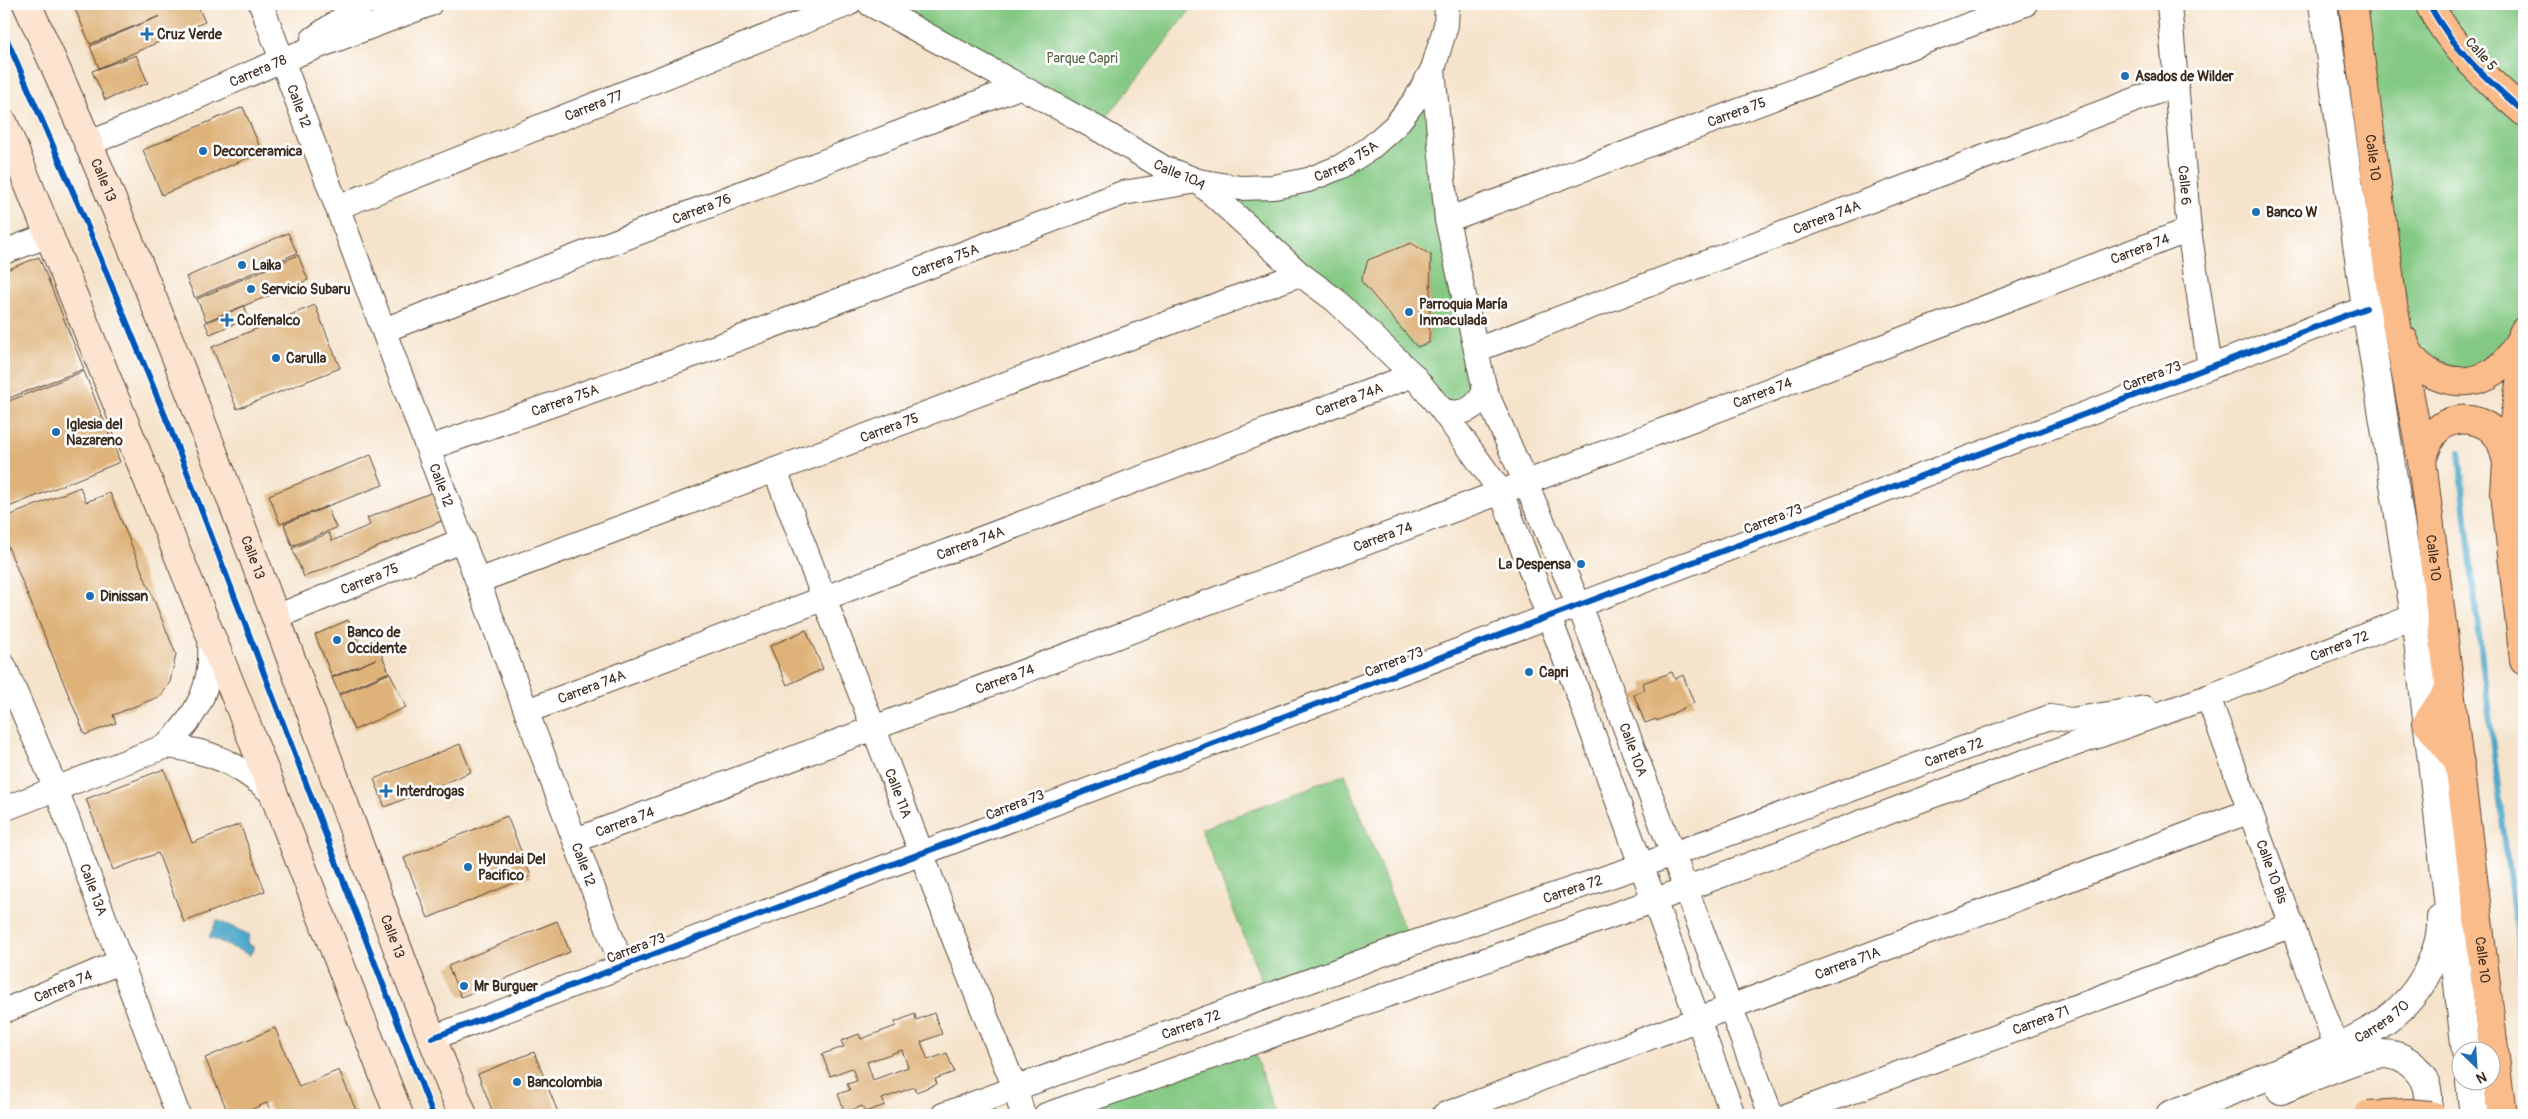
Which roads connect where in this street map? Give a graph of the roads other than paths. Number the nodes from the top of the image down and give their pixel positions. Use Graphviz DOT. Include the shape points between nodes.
graph roads {
  1 [pos="27,4"];
  2 [pos="261,4"];
  3 [pos="363,4"];
  4 [pos="430,4"];
  5 [pos="848,4"];
  6 [pos="870,4"];
  7 [pos="1447,4"];
  8 [pos="2025,4"];
  9 [pos="2170,4"];
  10 [pos="2323,4"];
  11 [pos="2353,4"];
  12 [pos="2429,4"];
  13 [pos="282,60"];
  14 [pos="1433,69"];
  15 [pos="2177,84"];
  16 [pos="1019,87"];
  17 [pos="2524,112"];
  18 [pos="4,124"];
  19 [pos="90,144"];
  20 [pos="1198,181"];
  21 [pos="338,206"];
  22 [pos="1447,220"];
  23 [pos="2189,230"];
  24 [pos="49,235"];
  25 [pos="4,252"];
  26 [pos="1300,274"];
  27 [pos="2393,306"];
  28 [pos="2366,308"];
  29 [pos="384,330"];
  30 [pos="2524,331"];
  31 [pos="1476,350"];
  32 [pos="2524,360"];
  33 [pos="2210,367"];
  34 [pos="1413,375"];
  35 [pos="1485,390"];
  36 [pos="1442,410"];
  37 [pos="429,448"];
  38 [pos="2422,461"];
  39 [pos="2506,462"];
  40 [pos="775,470"];
  41 [pos="1525,483"];
  42 [pos="1501,492"];
  43 [pos="2516,534"];
  44 [pos="463,540"];
  45 [pos="478,581"];
  46 [pos="825,598"];
  47 [pos="1579,605"];
  48 [pos="1549,616"];
  49 [pos="2416,616"];
  50 [pos="276,617"];
  51 [pos="209,634"];
  52 [pos="2524,660"];
  53 [pos="4,666"];
  54 [pos="2450,688"];
  55 [pos="2208,697"];
  56 [pos="527,711"];
  57 [pos="2427,722"];
  58 [pos="874,728"];
  59 [pos="166,746"];
  60 [pos="2460,763"];
  61 [pos="56,789"];
  62 [pos="272,793"];
  63 [pos="4,809"];
  64 [pos="2250,811"];
  65 [pos="2437,812"];
  66 [pos="576,840"];
  67 [pos="922,853"];
  68 [pos="1674,854"];
  69 [pos="1640,866"];
  70 [pos="1687,889"];
  71 [pos="1653,901"];
  72 [pos="2292,925"];
  73 [pos="122,961"];
  74 [pos="622,966"];
  75 [pos="1731,1007"];
  76 [pos="4,1011"];
  77 [pos="1697,1020"];
  78 [pos="432,1038"];
  79 [pos="2465,1042"];
  80 [pos="2337,1048"];
  81 [pos="1015,1088"];
  82 [pos="2471,1092"];
  83 [pos="178,1115"];
  84 [pos="399,1115"];
  85 [pos="463,1115"];
  86 [pos="943,1115"];
  87 [pos="1023,1115"];
  88 [pos="1046,1115"];
  89 [pos="1444,1115"];
  90 [pos="1733,1115"];
  91 [pos="1771,1115"];
  92 [pos="1789,1115"];
  93 [pos="2171,1115"];
  94 [pos="2182,1115"];
  95 [pos="2218,1115"];
  96 [pos="2368,1115"];
  97 [pos="2425,1115"];
  98 [pos="2432,1115"];
  99 [pos="2474,1115"];
  100 [pos="2502,1115"];
  1 -- 19 [label="main road, Calle 13"];
  2 -- 13 [label="street, Calle 12"];
  3 -- 13 [label="street"];
  4 -- 13 [label="street, Carrera 78"];
  5 -- 21 [label="street, Carrera 77"];
  6 -- 16 [label="street, Calle 10A"];
  7 -- 14 [label="street, Calle 10A" via="1446,25"];
  8 -- 22 [label="street, Carrera 75"];
  9 -- 15 [label="street, Calle 6"];
  10 -- 28 [label="street, Calle 10"];
  11 -- 27 [label="main road, Calle 10"];
  12 -- 17 [label="main road, Calle 5" via="2455,45 2488,81"];
  13 -- 19 [label="street, Carrera 78"];
  13 -- 21 [label="street, Calle 12"];
  14 -- 20 [label="street, Carrera 75A" via="1395,126 1370,149 1340,167 1308,180 1274,187 1240,188"];
  14 -- 22 [label="street, Calle 10A"];
  15 -- 23 [label="street, Calle 6"];
  15 -- 31 [label="street, Carrera 74A"];
  16 -- 20 [label="street, Calle 10A" via="1164,168"];
  16 -- 29 [label="street, Carrera 76"];
  18 -- 24 [label="main road"];
  19 -- 50 [label="main road, Calle 13"];
  20 -- 26 [label="street, Calle 10A"];
  20 -- 37 [label="street, Carrera 75A" via="1123,193 727,343"];
  21 -- 29 [label="street, Calle 12"];
  22 -- 31 [label="street, Calle 10A"];
  23 -- 33 [label="street, Calle 6"];
  23 -- 41 [label="street, Carrera 74"];
  24 -- 25 [label="street"];
  24 -- 51 [label="main road"];
  26 -- 34 [label="street, Calle 10A" via="1335,300"];
  26 -- 40 [label="street, Carrera 75"];
  27 -- 30 [label="main road" via="2406,347 2418,364 2435,376 2455,382 2476,380 2495,371 2510,356"];
  27 -- 38 [label="main road, Calle 10"];
  28 -- 33 [label="street, Carrera 73"];
  28 -- 49 [label="street, Calle 10"];
  29 -- 37 [label="street, Calle 12"];
  31 -- 35 [label="street, Calle 10A"];
  32 -- 39 [label="main road"];
  33 -- 47 [label="street, Carrera 73"];
  34 -- 36 [label="street, Calle 10A"];
  34 -- 46 [label="street, Carrera 74A"];
  35 -- 36 [label="street" via="1478,404 1472,408 1457,413"];
  35 -- 41 [label="street, Calle 10A"];
  36 -- 42 [label="street, Calle 10A"];
  37 -- 44 [label="street, Calle 12"];
  38 -- 39 [label="main road" via="2435,432 2462,419 2478,421 2491,429 2500,440"];
  38 -- 54 [label="main road, Calle 10"];
  39 -- 43 [label="main road" via="2505,494"];
  40 -- 45 [label="street, Carrera 75"];
  40 -- 46 [label="street, Calle 11A"];
  41 -- 42 [label="street, Carrera 74"];
  41 -- 47 [label="street, Calle 10A"];
  42 -- 48 [label="street, Calle 10A"];
  42 -- 58 [label="street, Carrera 74"];
  43 -- 52 [label="main road"];
  44 -- 45 [label="street, Calle 12"];
  44 -- 50 [label="street, Carrera 75"];
  45 -- 56 [label="street, Calle 12"];
  46 -- 56 [label="street, Carrera 74A"];
  46 -- 58 [label="street, Calle 11A"];
  47 -- 48 [label="street, Carrera 73"];
  47 -- 68 [label="street, Calle 10A"];
  48 -- 67 [label="street, Carrera 73"];
  48 -- 69 [label="street, Calle 10A"];
  49 -- 55 [label="street, Carrera 72"];
  49 -- 57 [label="street, Calle 10"];
  50 -- 78 [label="main road, Calle 13"];
  51 -- 59 [label="street" via="209,674 201,702 186,726"];
  51 -- 62 [label="main road"];
  53 -- 61 [label="street, Calle 13A"];
  54 -- 57 [label="main road"];
  54 -- 60 [label="main road, Calle 10"];
  55 -- 64 [label="street, Calle 10 Bis"];
  55 -- 68 [label="street, Carrera 72" via="2071,720 2050,717"];
  55 -- 70 [label="street, Carrera 72"];
  56 -- 66 [label="street, Calle 12"];
  57 -- 60 [label="main road"];
  57 -- 65 [label="street, Calle 10"];
  58 -- 66 [label="street, Carrera 74"];
  58 -- 67 [label="street, Calle 11A"];
  59 -- 61 [label="street"];
  59 -- 62 [label="street" via="195,750 223,759 248,773"];
  60 -- 100 [label="main road, Calle 10"];
  61 -- 63 [label="street"];
  61 -- 73 [label="street, Calle 13A"];
  62 -- 84 [label="main road"];
  64 -- 72 [label="street, Calle 10 Bis"];
  64 -- 75 [label="street, Carrera 71A"];
  65 -- 79 [label="street, Calle 10"];
  65 -- 80 [label="street, Carrera 70" via="2442,933 2428,970 2420,985 2395,1014 2370,1032"];
  66 -- 74 [label="street, Calle 12"];
  67 -- 74 [label="street, Carrera 73"];
  67 -- 81 [label="street, Calle 11A"];
  68 -- 69 [label="street, Carrera 72"];
  68 -- 70 [label="street, Calle 10A"];
  69 -- 71 [label="street, Calle 10A"];
  69 -- 81 [label="street, Carrera 72" via="1410,944"];
  70 -- 71 [label="street, Carrera 72"];
  70 -- 75 [label="street, Calle 10A"];
  71 -- 77 [label="street, Calle 10A"];
  71 -- 88 [label="street, Carrera 72"];
  72 -- 80 [label="street, Calle 10 Bis"];
  72 -- 92 [label="street, Carrera 71"];
  73 -- 76 [label="street, Carrera 74"];
  73 -- 83 [label="street, Calle 13A"];
  74 -- 78 [label="street, Carrera 73"];
  75 -- 77 [label="street, Carrera 71A"];
  75 -- 91 [label="street, Calle 10A"];
  77 -- 89 [label="street, Carrera 71A"];
  77 -- 90 [label="street, Calle 10A"];
  78 -- 85 [label="main road, Calle 13"];
  80 -- 93 [label="street, Carrera 70"];
  81 -- 86 [label="street, Carrera 72"];
  81 -- 87 [label="street, Calle 11A"];
  82 -- 99 [label="street"];
  93 -- 94 [label="street"];
  95 -- 97 [label="street" via="2382,1054 2398,1056 2412,1064 2423,1077 2428,1093"];
  96 -- 98 [label="main road, bridge"];
}
